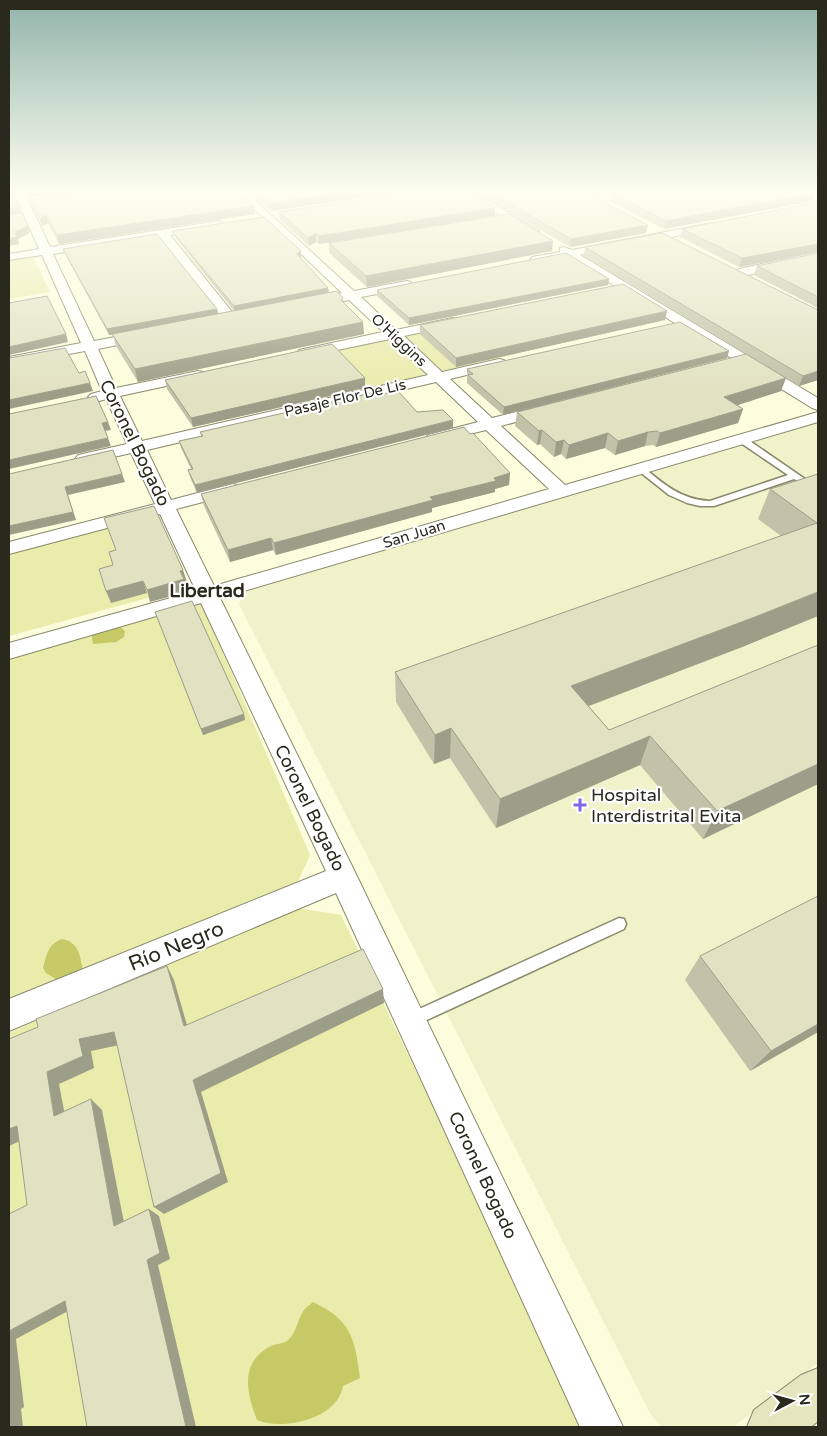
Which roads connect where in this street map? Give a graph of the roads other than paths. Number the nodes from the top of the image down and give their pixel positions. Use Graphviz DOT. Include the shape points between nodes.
graph roads {
  1 [pos="47,257"];
  2 [pos="181,257"];
  3 [pos="316,257"];
  4 [pos="548,257"];
  5 [pos="576,257"];
  6 [pos="812,257"];
  7 [pos="522,262"];
  8 [pos="418,282"];
  9 [pos="756,282"];
  10 [pos="625,287"];
  11 [pos="606,291"];
  12 [pos="352,295"];
  13 [pos="296,306"];
  14 [pos="470,318"];
  15 [pos="230,319"];
  16 [pos="682,322"];
  17 [pos="662,326"];
  18 [pos="155,333"];
  19 [pos="393,334"];
  20 [pos="90,346"];
  21 [pos="286,357"];
  22 [pos="516,359"];
  23 [pos="745,360"];
  24 [pos="9,361"];
  25 [pos="726,365"];
  26 [pos="208,373"];
  27 [pos="438,376"];
  28 [pos="112,394"];
  29 [pos="84,400"];
  30 [pos="564,405"];
  31 [pos="818,405"];
  32 [pos="818,417"];
  33 [pos="489,424"];
  34 [pos="742,439"];
  35 [pos="422,441"];
  36 [pos="137,446"];
  37 [pos="73,461"];
  38 [pos="639,468"];
  39 [pos="794,476"];
  40 [pos="251,484"];
  41 [pos="560,490"];
  42 [pos="818,492"];
  43 [pos="166,506"];
  44 [pos="9,548"];
  45 [pos="208,595"];
  46 [pos="9,651"];
  47 [pos="343,877"];
  48 [pos="619,924"];
  49 [pos="9,1015"];
  50 [pos="410,1021"];
  51 [pos="818,1392"];
  52 [pos="602,1427"];
  53 [pos="771,1427"];
  1 -- 20 [label="street, Coronel Bogado" via="61,295"];
  2 -- 15 [label="street"];
  3 -- 12 [label="street, O'Higgins"];
  4 -- 7 [label="street"];
  5 -- 10 [label="street"];
  6 -- 9 [label="street" via="734,271"];
  8 -- 12 [label="street"];
  10 -- 11 [label="street"];
  10 -- 16 [label="street"];
  12 -- 13 [label="street"];
  12 -- 19 [label="street, O'Higgins"];
  14 -- 19 [label="street"];
  16 -- 17 [label="street"];
  16 -- 23 [label="street"];
  18 -- 20 [label="street"];
  19 -- 21 [label="street"];
  19 -- 27 [label="street, O'Higgins"];
  20 -- 24 [label="street"];
  20 -- 28 [label="street, Coronel Bogado"];
  22 -- 27 [label="street, Pasaje Flor De Lis"];
  23 -- 25 [label="street"];
  23 -- 31 [label="street"];
  26 -- 28 [label="street"];
  27 -- 33 [label="street, O'Higgins"];
  27 -- 36 [label="street, Pasaje Flor De Lis"];
  28 -- 29 [label="street"];
  28 -- 36 [label="street, Coronel Bogado"];
  30 -- 33 [label="street"];
  32 -- 34 [label="street, San Juan"];
  33 -- 35 [label="street"];
  33 -- 41 [label="street, O'Higgins"];
  34 -- 38 [label="street, San Juan"];
  34 -- 39 [label="lane"];
  36 -- 37 [label="street, Pasaje Flor De Lis"];
  36 -- 43 [label="street, Coronel Bogado"];
  38 -- 39 [label="lane" via="676,496 699,504 712,504"];
  38 -- 41 [label="street, San Juan"];
  39 -- 42 [label="lane"];
  40 -- 43 [label="street"];
  41 -- 45 [label="street, San Juan"];
  43 -- 44 [label="street"];
  43 -- 45 [label="street, Coronel Bogado"];
  45 -- 46 [label="street, San Juan"];
  45 -- 47 [label="street, Coronel Bogado"];
  47 -- 49 [label="street, Río Negro"];
  47 -- 50 [label="street, Coronel Bogado"];
  48 -- 50 [label="lane"];
  50 -- 52 [label="street, Coronel Bogado"];
  51 -- 53 [label="main road"];
}
